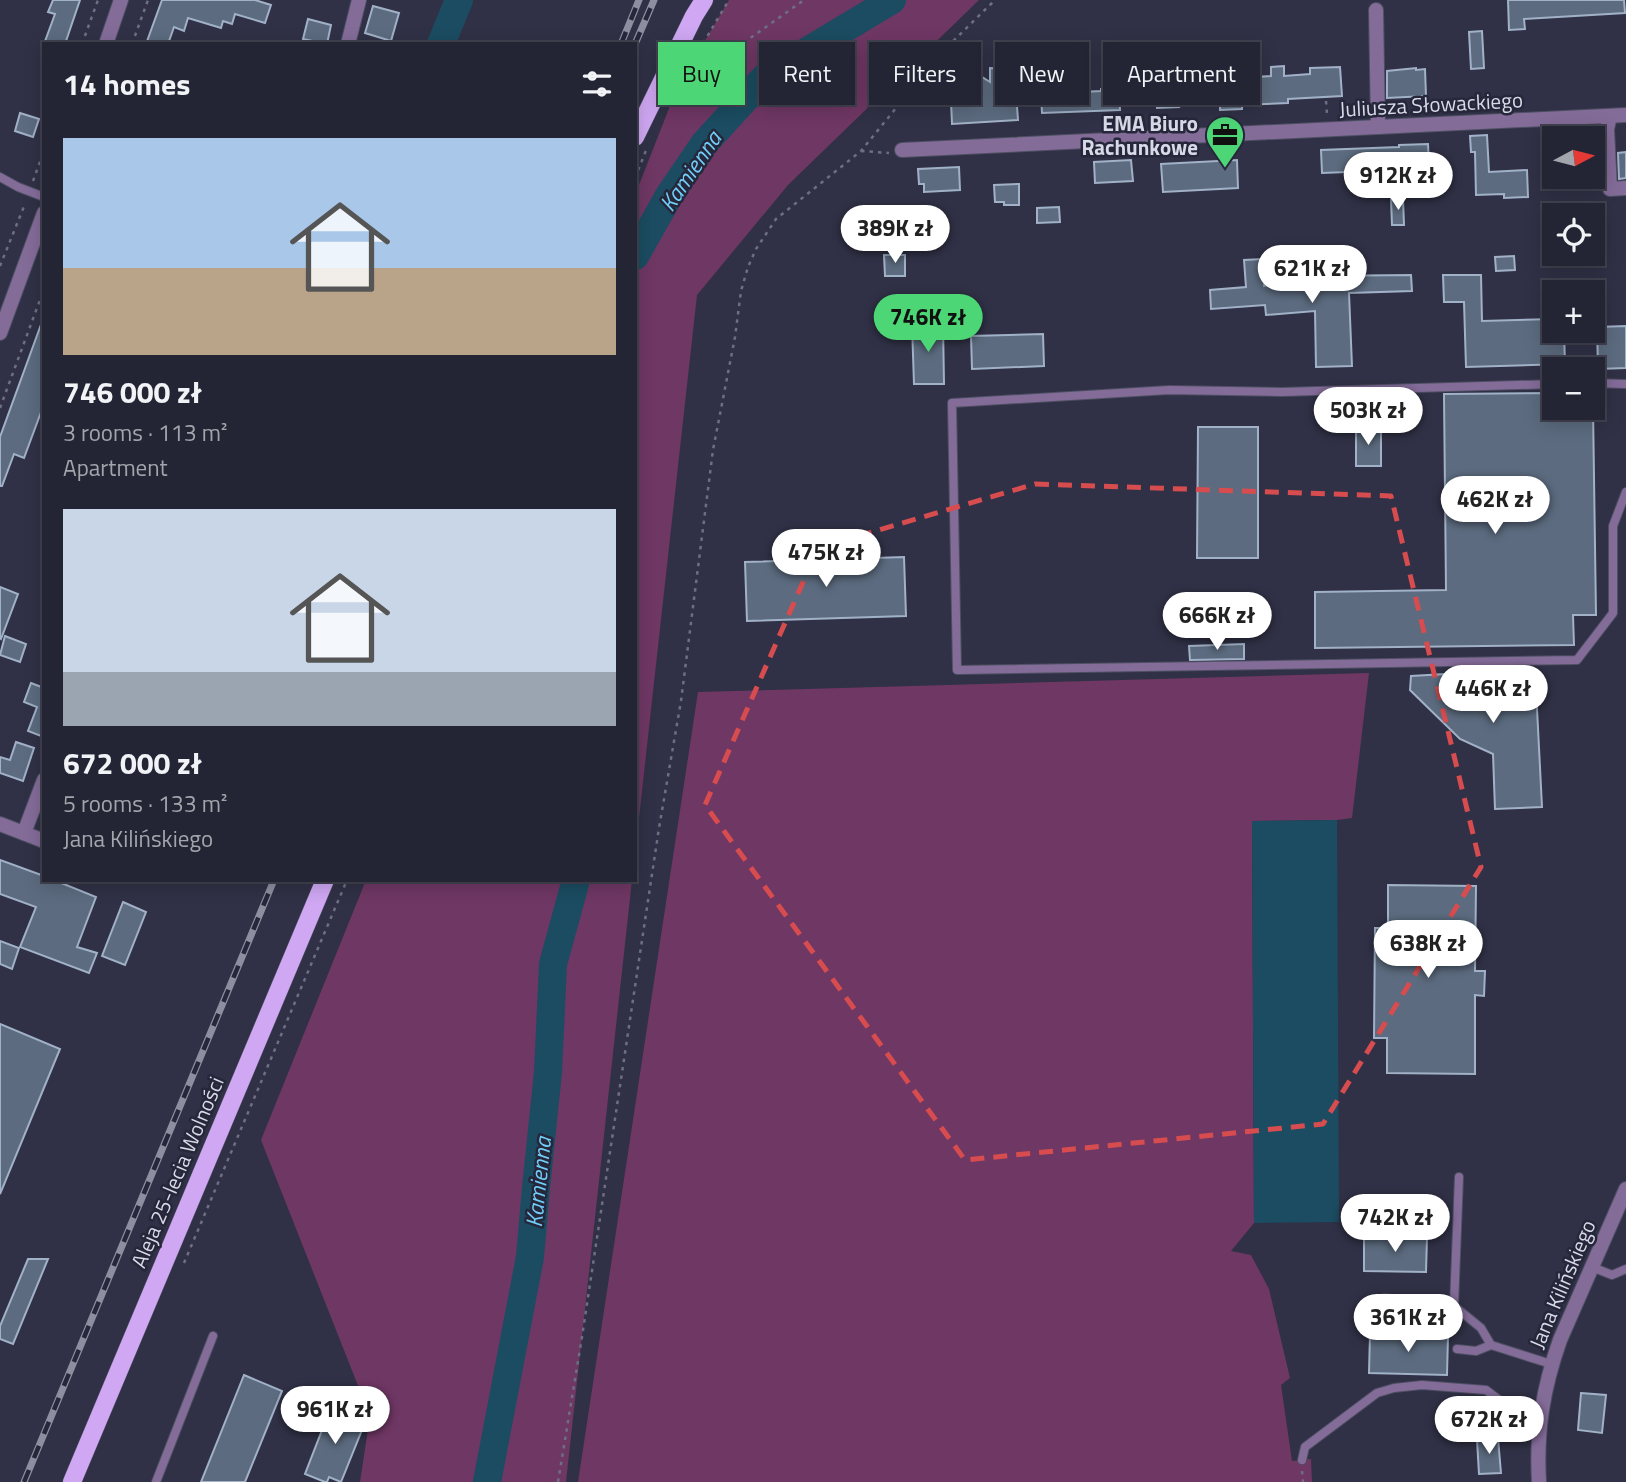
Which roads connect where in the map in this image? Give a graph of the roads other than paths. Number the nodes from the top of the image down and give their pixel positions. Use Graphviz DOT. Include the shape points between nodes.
graph roads {
  1 [pos="121,0"];
  2 [pos="359,0"];
  3 [pos="704,0"];
  4 [pos="1376,10"];
  5 [pos="107,42"];
  6 [pos="348,42"];
  7 [pos="1626,115"];
  8 [pos="1610,116"];
  9 [pos="1378,127"];
  10 [pos="637,132"];
  11 [pos="902,150"];
  12 [pos="0,177"];
  13 [pos="1626,188"];
  14 [pos="42,196"];
  15 [pos="42,218"];
  16 [pos="0,333"];
  17 [pos="1605,383"];
  18 [pos="1542,384"];
  19 [pos="1626,384"];
  20 [pos="1626,492"];
  21 [pos="42,785"];
  22 [pos="0,824"];
  23 [pos="24,833"];
  24 [pos="42,840"];
  25 [pos="324,882"];
  26 [pos="1459,1177"];
  27 [pos="1626,1189"];
  28 [pos="1592,1266"];
  29 [pos="1626,1269"];
  30 [pos="1384,1298"];
  31 [pos="1454,1306"];
  32 [pos="213,1336"];
  33 [pos="1491,1345"];
  34 [pos="1457,1349"];
  35 [pos="1552,1364"];
  36 [pos="1541,1410"];
  37 [pos="1302,1460"];
  38 [pos="72,1482"];
  39 [pos="156,1482"];
  40 [pos="1539,1482"];
  1 -- 5 [label="street"];
  2 -- 6 [label="street"];
  3 -- 10 [label="main road"];
  4 -- 9 [label="street"];
  7 -- 8 [label="street, Juliusza Słowackiego"];
  8 -- 9 [label="street, Juliusza Słowackiego"];
  8 -- 13 [label="street" via="1610,189"];
  9 -- 11 [label="street, Juliusza Słowackiego"];
  12 -- 14 [label="lane"];
  15 -- 16 [label="street"];
  17 -- 19 [label="lane"];
  18 -- 20 [label="lane" via="1282,392 1169,390 952,403 957,670 1577,660 1613,613 1613,526"];
  21 -- 23 [label="street"];
  22 -- 23 [label="street"];
  23 -- 24 [label="street"];
  25 -- 38 [label="main road, Aleja 25-lecia Wolności"];
  26 -- 31 [label="lane"];
  27 -- 28 [label="street, Jana Kilińskiego"];
  28 -- 29 [label="lane" via="1612,1275"];
  28 -- 35 [label="street, Jana Kilińskiego"];
  30 -- 31 [label="lane"];
  31 -- 33 [label="lane" via="1481,1328"];
  32 -- 39 [label="lane"];
  33 -- 34 [label="lane"];
  33 -- 35 [label="lane"];
  35 -- 36 [label="street, Jana Kilińskiego"];
  36 -- 37 [label="lane" via="1510,1408 1486,1390 1422,1385 1394,1388 1377,1393 1305,1447"];
  36 -- 40 [label="street, Jana Kilińskiego"];
}
